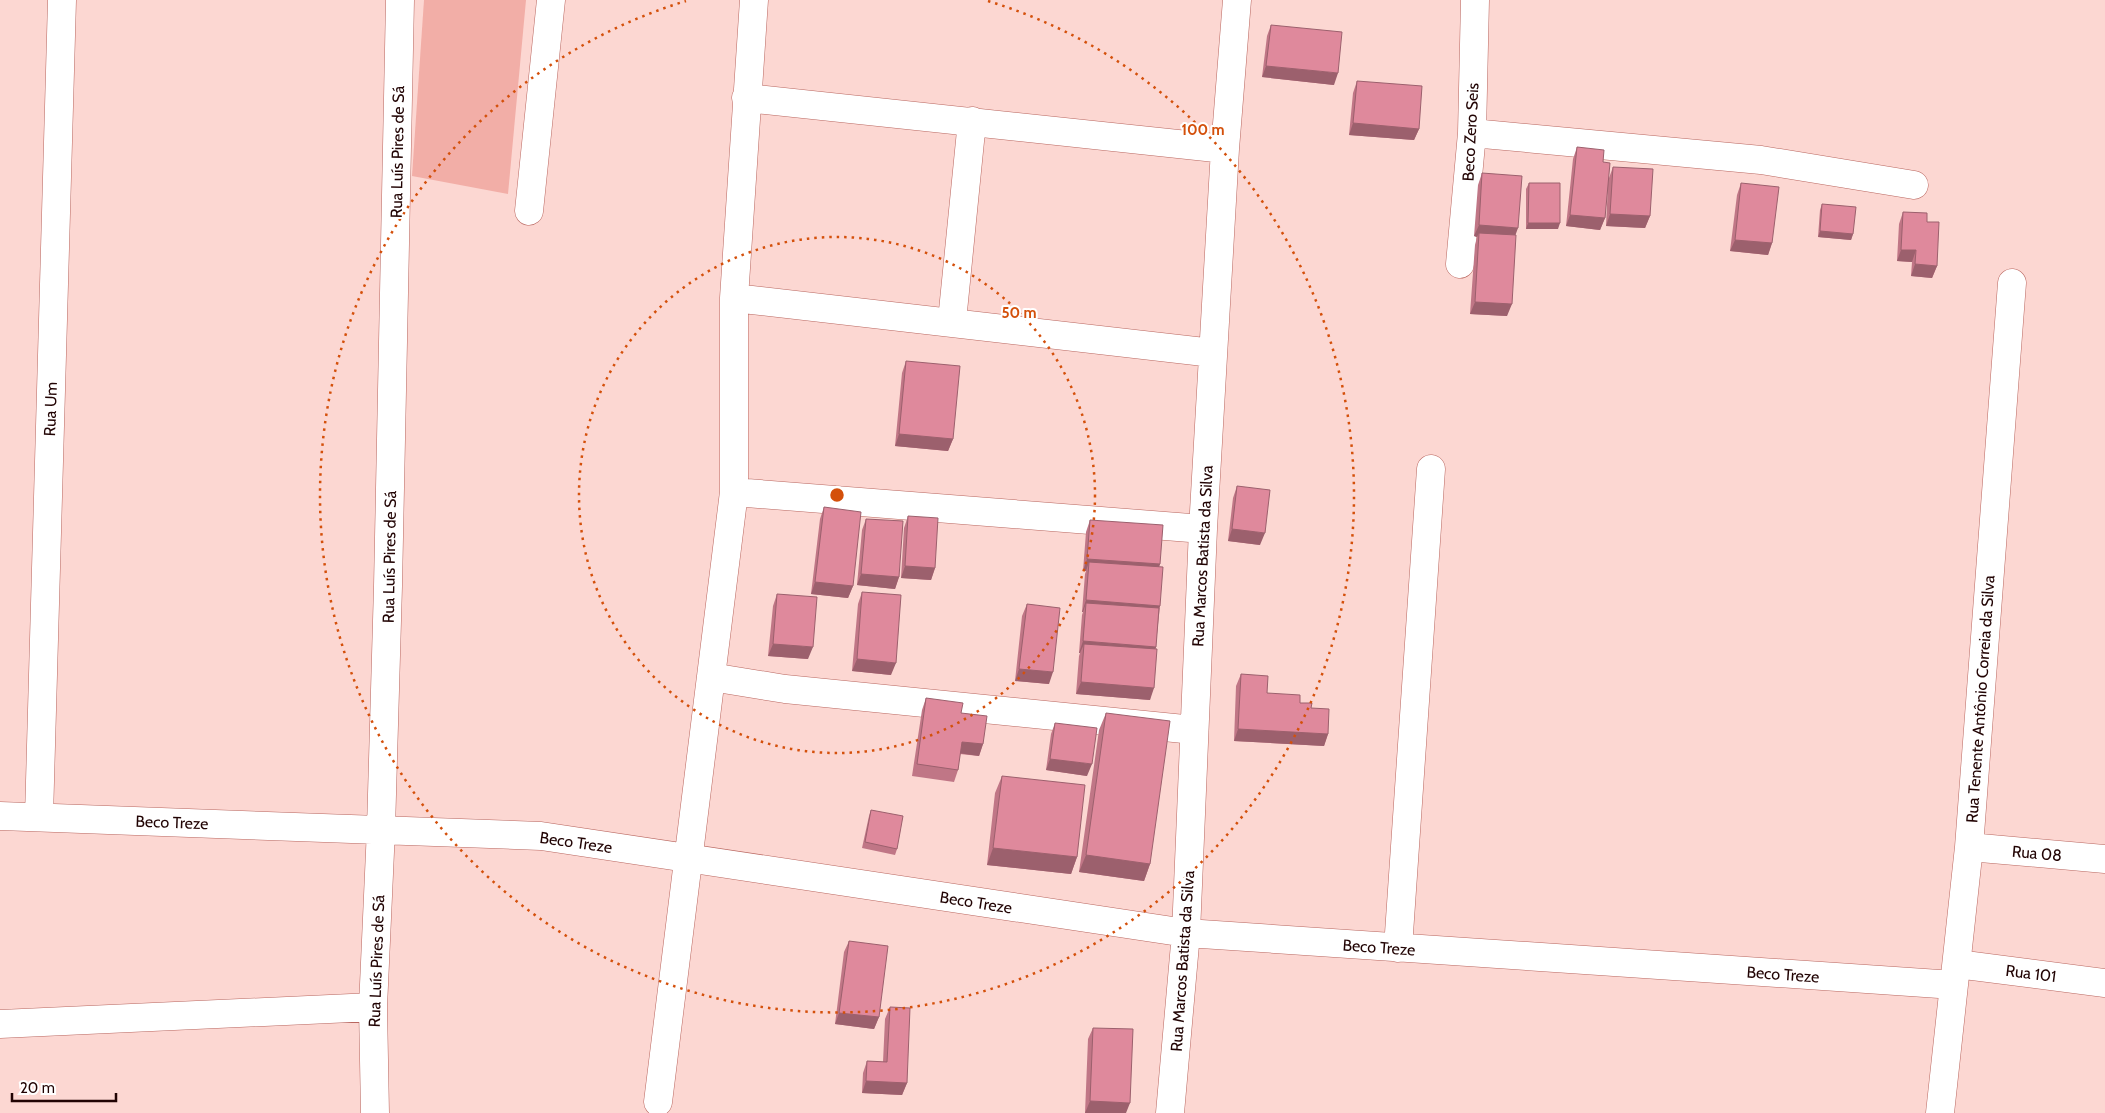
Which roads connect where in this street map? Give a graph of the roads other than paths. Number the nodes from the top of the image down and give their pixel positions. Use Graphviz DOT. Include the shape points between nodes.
graph roads {
  1 [pos="62,0"];
  2 [pos="400,0"];
  3 [pos="551,0"];
  4 [pos="754,0"];
  5 [pos="1237,0"];
  6 [pos="1475,0"];
  7 [pos="746,98"];
  8 [pos="972,121"];
  9 [pos="1472,133"];
  10 [pos="1226,148"];
  11 [pos="1914,184"];
  12 [pos="529,211"];
  13 [pos="1460,264"];
  14 [pos="2012,284"];
  15 [pos="734,298"];
  16 [pos="952,321"];
  17 [pos="1213,353"];
  18 [pos="1431,469"];
  19 [pos="734,492"];
  20 [pos="1203,529"];
  21 [pos="711,677"];
  22 [pos="1194,730"];
  23 [pos="0,816"];
  24 [pos="39,817"];
  25 [pos="381,829"];
  26 [pos="1969,847"];
  27 [pos="2105,858"];
  28 [pos="689,859"];
  29 [pos="1186,933"];
  30 [pos="1398,948"];
  31 [pos="1955,975"];
  32 [pos="2105,983"];
  33 [pos="373,1007"];
  34 [pos="0,1024"];
  35 [pos="658,1102"];
  36 [pos="375,1113"];
  37 [pos="1170,1113"];
  38 [pos="1940,1113"];
  1 -- 24 [label="street, Rua Um"];
  2 -- 25 [label="street, Rua Luís Pires de Sá"];
  3 -- 12 [label="street"];
  4 -- 7 [label="street"];
  5 -- 10 [label="street, Rua Marcos Batista da Silva"];
  6 -- 9 [label="street, Beco Zero Seis"];
  7 -- 8 [label="street"];
  7 -- 15 [label="street"];
  8 -- 10 [label="street"];
  8 -- 16 [label="street"];
  9 -- 11 [label="street" via="1761,160"];
  9 -- 13 [label="street, Beco Zero Seis"];
  10 -- 17 [label="street, Rua Marcos Batista da Silva"];
  14 -- 26 [label="street, Rua Tenente Antônio Correia da Silva"];
  15 -- 16 [label="street"];
  15 -- 19 [label="street"];
  16 -- 17 [label="street"];
  17 -- 20 [label="street, Rua Marcos Batista da Silva"];
  18 -- 30 [label="street"];
  19 -- 20 [label="street"];
  19 -- 21 [label="street"];
  20 -- 22 [label="street, Rua Marcos Batista da Silva"];
  21 -- 22 [label="street" via="785,689"];
  21 -- 28 [label="street"];
  22 -- 29 [label="street, Rua Marcos Batista da Silva"];
  23 -- 24 [label="street, Beco Treze"];
  24 -- 25 [label="street, Beco Treze"];
  25 -- 28 [label="street, Beco Treze" via="540,836"];
  25 -- 33 [label="street, Rua Luís Pires de Sá"];
  26 -- 27 [label="street, Rua 08"];
  26 -- 31 [label="street, Rua Tenente Antônio Correia da Silva"];
  28 -- 29 [label="street, Beco Treze"];
  28 -- 35 [label="street"];
  29 -- 30 [label="street, Beco Treze"];
  29 -- 37 [label="street, Rua Marcos Batista da Silva"];
  30 -- 31 [label="street, Beco Treze"];
  31 -- 32 [label="street, Rua 101"];
  31 -- 38 [label="street, Rua Tenente Antônio Correia da Silva"];
  33 -- 34 [label="street"];
  33 -- 36 [label="street, Rua Luís Pires de Sá"];
}
